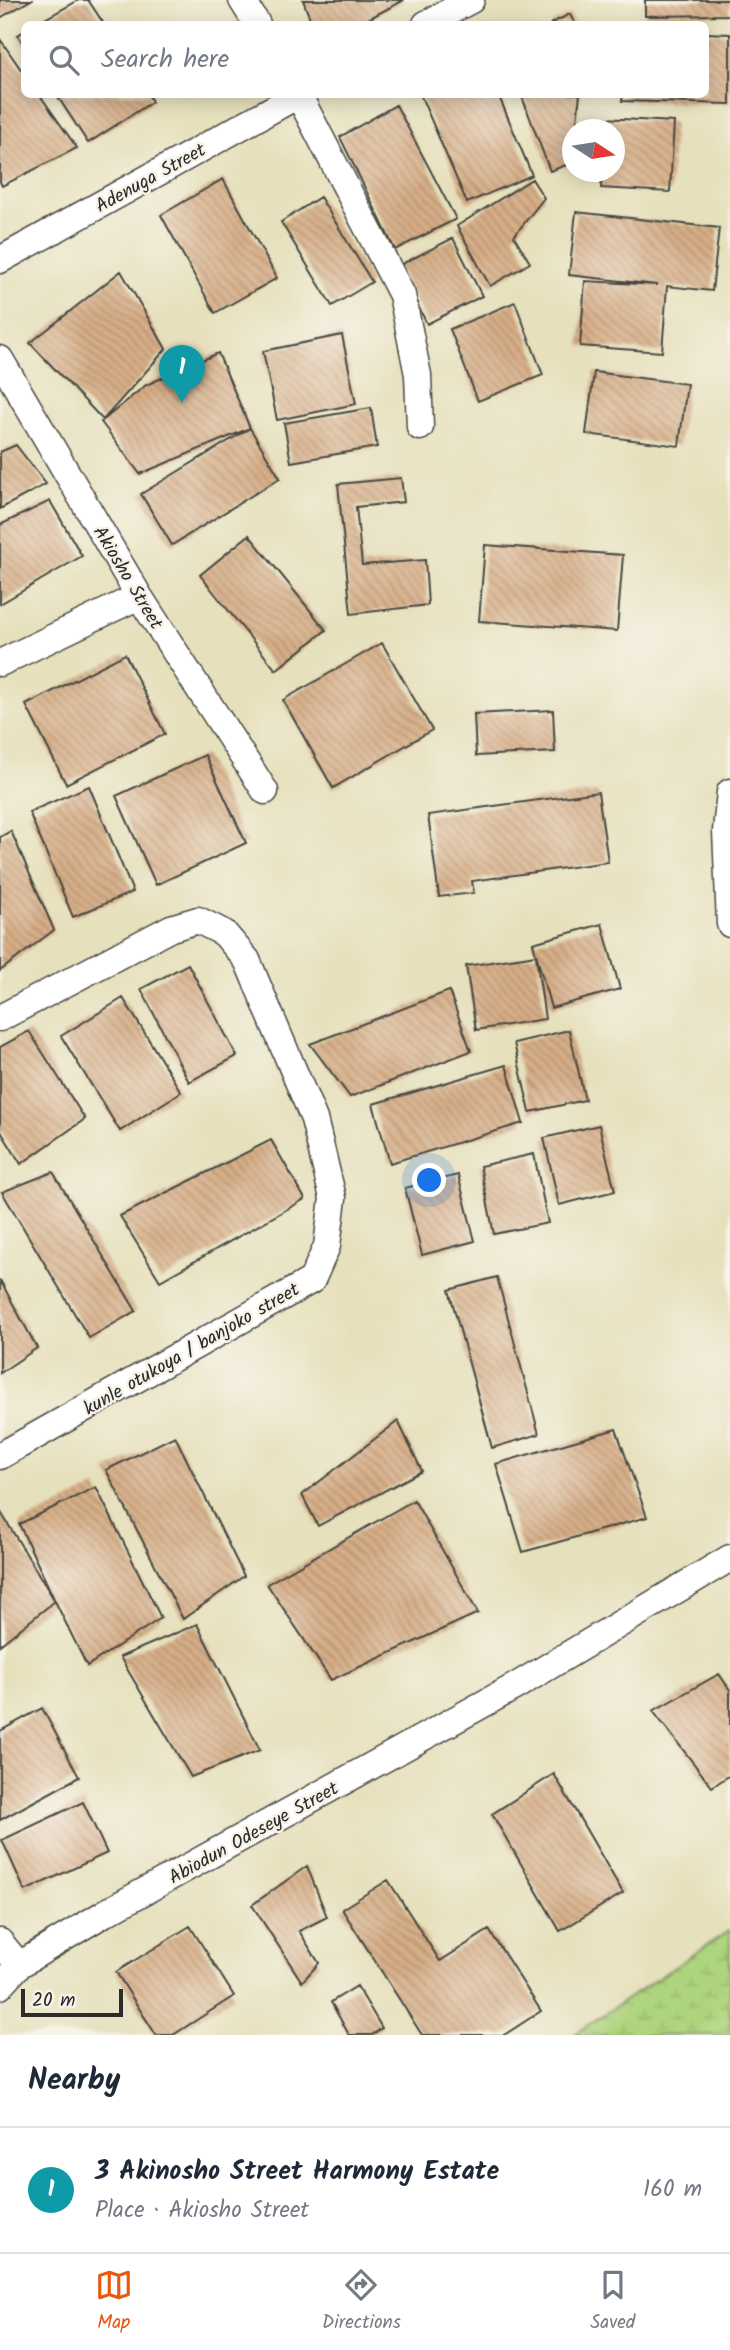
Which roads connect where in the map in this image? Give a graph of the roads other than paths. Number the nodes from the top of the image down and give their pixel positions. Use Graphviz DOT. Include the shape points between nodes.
graph roads {
  1 [pos="242,0"];
  2 [pos="471,0"];
  3 [pos="255,21"];
  4 [pos="432,21"];
  5 [pos="294,98"];
  6 [pos="301,98"];
  7 [pos="0,260"];
  8 [pos="0,359"];
  9 [pos="419,427"];
  10 [pos="139,596"];
  11 [pos="0,663"];
  12 [pos="265,791"];
  13 [pos="730,792"];
  14 [pos="730,924"];
  15 [pos="0,1018"];
  16 [pos="0,1456"];
  17 [pos="730,1558"];
  18 [pos="0,1942"];
  19 [pos="19,1965"];
  20 [pos="0,1986"];
  1 -- 3 [label="street"];
  2 -- 4 [label="street"];
  5 -- 7 [label="street, Adenuga Street"];
  6 -- 9 [label="street" via="402,295 418,375"];
  8 -- 10 [label="street, Akiosho Street"];
  10 -- 11 [label="street"];
  10 -- 12 [label="street, Akiosho Street"];
  13 -- 14 [label="street" via="726,831"];
  15 -- 16 [label="street, kunle otukoya / banjoko street" via="172,928 198,920 224,933 247,960 314,1119 333,1198 327,1246 312,1280"];
  17 -- 19 [label="street, Abiodun Odeseye Street" via="516,1686"];
  18 -- 19 [label="street"];
  19 -- 20 [label="street, Abiodun Odeseye Street"];
}
